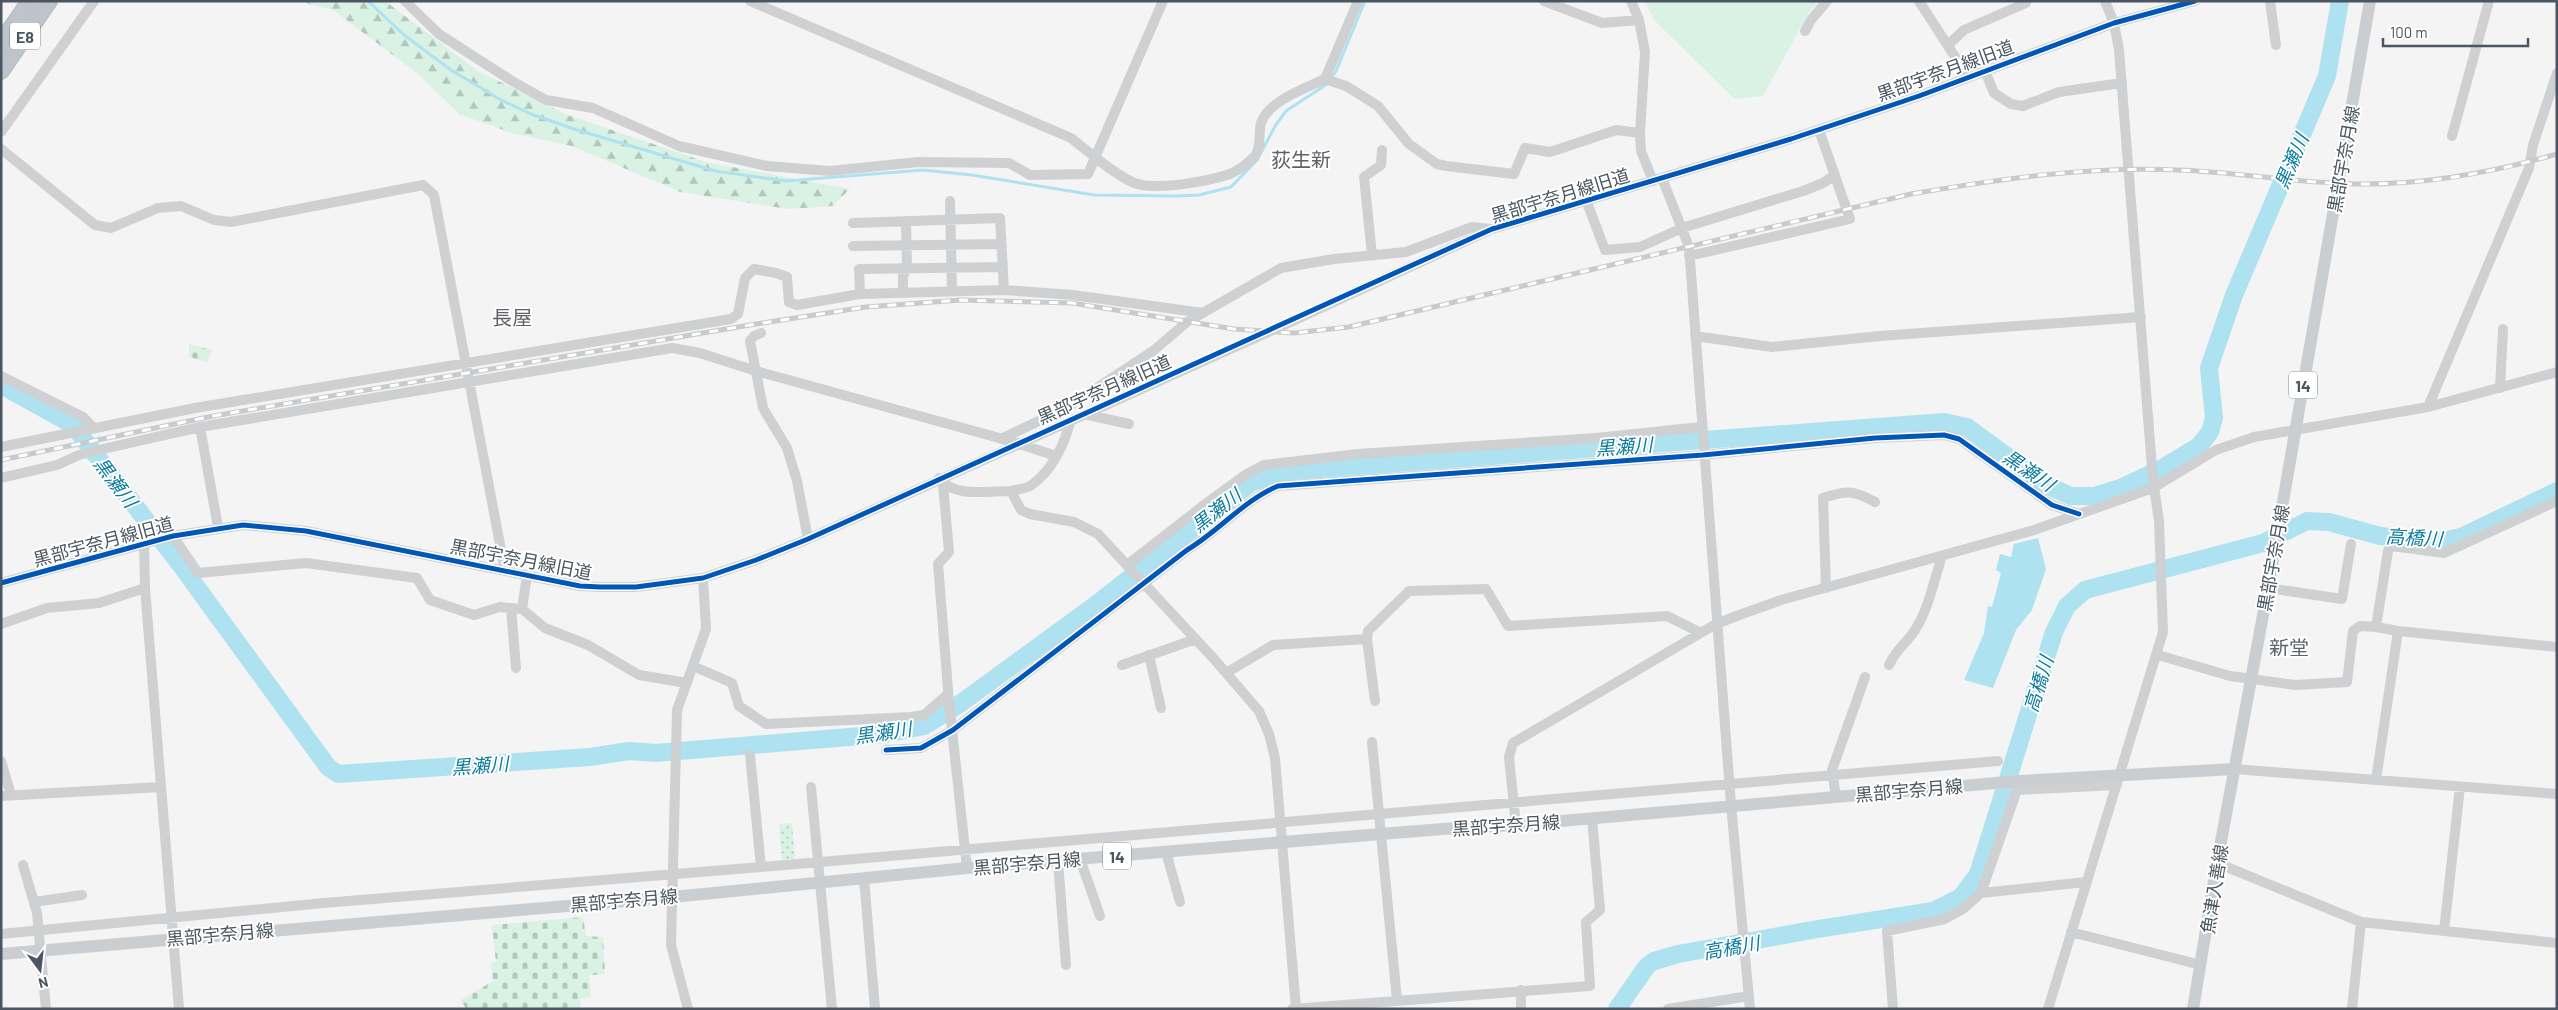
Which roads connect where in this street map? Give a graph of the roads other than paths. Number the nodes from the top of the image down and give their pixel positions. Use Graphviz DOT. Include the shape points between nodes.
graph roads {
  1 [pos="30,1"];
  2 [pos="49,1"];
  3 [pos="94,1"];
  4 [pos="405,1"];
  5 [pos="750,1"];
  6 [pos="1163,1"];
  7 [pos="1358,1"];
  8 [pos="1544,1"];
  9 [pos="1631,1"];
  10 [pos="1827,1"];
  11 [pos="1919,1"];
  12 [pos="2105,1"];
  13 [pos="2195,1"];
  14 [pos="2270,1"];
  15 [pos="2370,1"];
  16 [pos="2489,1"];
  17 [pos="2026,3"];
  18 [pos="1639,20"];
  19 [pos="2114,22"];
  20 [pos="1805,32"];
  21 [pos="1,43"];
  22 [pos="1948,45"];
  23 [pos="2276,45"];
  24 [pos="1985,70"];
  25 [pos="1,71"];
  26 [pos="2557,72"];
  27 [pos="1968,77"];
  28 [pos="1325,79"];
  29 [pos="2122,84"];
  30 [pos="1819,130"];
  31 [pos="1,132"];
  32 [pos="1640,133"];
  33 [pos="2452,136"];
  34 [pos="1,149"];
  35 [pos="1382,150"];
  36 [pos="1096,158"];
  37 [pos="1835,175"];
  38 [pos="1657,179"];
  39 [pos="1586,200"];
  40 [pos="950,201"];
  41 [pos="906,220"];
  42 [pos="950,220"];
  43 [pos="853,223"];
  44 [pos="1682,228"];
  45 [pos="1492,229"];
  46 [pos="907,244"];
  47 [pos="1001,244"];
  48 [pos="951,245"];
  49 [pos="853,246"];
  50 [pos="1372,255"];
  51 [pos="1689,256"];
  52 [pos="1002,267"];
  53 [pos="907,268"];
  54 [pos="951,268"];
  55 [pos="1004,290"];
  56 [pos="952,291"];
  57 [pos="902,292"];
  58 [pos="860,294"];
  59 [pos="1203,314"];
  60 [pos="2141,317"];
  61 [pos="2503,329"];
  62 [pos="761,333"];
  63 [pos="1695,336"];
  64 [pos="466,364"];
  65 [pos="756,371"];
  66 [pos="2557,372"];
  67 [pos="1,376"];
  68 [pos="470,384"];
  69 [pos="2500,388"];
  70 [pos="2428,407"];
  71 [pos="1084,414"];
  72 [pos="1071,419"];
  73 [pos="1129,424"];
  74 [pos="1700,425"];
  75 [pos="200,427"];
  76 [pos="91,429"];
  77 [pos="2296,430"];
  78 [pos="1001,439"];
  79 [pos="1017,443"];
  80 [pos="1,448"];
  81 [pos="1703,454"];
  82 [pos="1056,456"];
  83 [pos="1,478"];
  84 [pos="941,481"];
  85 [pos="2153,484"];
  86 [pos="1011,491"];
  87 [pos="2557,501"];
  88 [pos="1875,502"];
  89 [pos="2079,514"];
  90 [pos="218,527"];
  91 [pos="173,536"];
  92 [pos="808,539"];
  93 [pos="144,544"];
  94 [pos="2351,544"];
  95 [pos="1942,556"];
  96 [pos="1128,566"];
  97 [pos="505,571"];
  98 [pos="527,576"];
  99 [pos="703,578"];
  100 [pos="1142,582"];
  101 [pos="1,583"];
  102 [pos="144,588"];
  103 [pos="1826,588"];
  104 [pos="2268,588"];
  105 [pos="511,608"];
  106 [pos="522,609"];
  107 [pos="1,624"];
  108 [pos="1716,624"];
  109 [pos="2376,627"];
  110 [pos="2398,630"];
  111 [pos="1701,633"];
  112 [pos="1196,639"];
  113 [pos="1367,639"];
  114 [pos="2557,647"];
  115 [pos="1149,655"];
  116 [pos="2158,655"];
  117 [pos="1889,664"];
  118 [pos="1122,665"];
  119 [pos="693,666"];
  120 [pos="516,668"];
  121 [pos="1226,672"];
  122 [pos="1865,677"];
  123 [pos="2251,679"];
  124 [pos="687,684"];
  125 [pos="948,698"];
  126 [pos="1375,700"];
  127 [pos="1161,708"];
  128 [pos="953,726"];
  129 [pos="1372,742"];
  130 [pos="886,750"];
  131 [pos="750,755"];
  132 [pos="1,761"];
  133 [pos="1998,761"];
  134 [pos="2234,769"];
  135 [pos="1833,776"];
  136 [pos="2119,780"];
  137 [pos="2376,780"];
  138 [pos="1729,784"];
  139 [pos="161,787"];
  140 [pos="811,787"];
  141 [pos="2460,787"];
  142 [pos="2557,794"];
  143 [pos="6,796"];
  144 [pos="1836,796"];
  145 [pos="1513,803"];
  146 [pos="1731,806"];
  147 [pos="1378,814"];
  148 [pos="1592,818"];
  149 [pos="1281,823"];
  150 [pos="1516,825"];
  151 [pos="1381,834"];
  152 [pos="1282,844"];
  153 [pos="965,850"];
  154 [pos="1166,852"];
  155 [pos="1080,859"];
  156 [pos="1058,861"];
  157 [pos="818,862"];
  158 [pos="2217,863"];
  159 [pos="23,865"];
  160 [pos="761,867"];
  161 [pos="968,868"];
  162 [pos="672,875"];
  163 [pos="864,878"];
  164 [pos="819,882"];
  165 [pos="2086,882"];
  166 [pos="1981,893"];
  167 [pos="82,894"];
  168 [pos="671,897"];
  169 [pos="34,902"];
  170 [pos="1180,902"];
  171 [pos="1100,916"];
  172 [pos="171,919"];
  173 [pos="2361,922"];
  174 [pos="39,930"];
  175 [pos="2444,931"];
  176 [pos="2071,932"];
  177 [pos="1,934"];
  178 [pos="173,938"];
  179 [pos="2557,943"];
  180 [pos="41,950"];
  181 [pos="1,954"];
  182 [pos="1066,965"];
  183 [pos="2201,965"];
  184 [pos="1521,990"];
  185 [pos="1749,996"];
  186 [pos="1397,1000"];
  187 [pos="46,1009"];
  188 [pos="179,1009"];
  189 [pos="688,1009"];
  190 [pos="832,1009"];
  191 [pos="875,1009"];
  192 [pos="1292,1009"];
  193 [pos="1296,1009"];
  194 [pos="1521,1009"];
  195 [pos="1668,1009"];
  196 [pos="1750,1009"];
  197 [pos="1893,1009"];
  198 [pos="2048,1009"];
  199 [pos="2193,1009"];
  200 [pos="2352,1009"];
  1 -- 21 [label="highway, E8"];
  2 -- 25 [label="highway, E8"];
  3 -- 31 [label="street"];
  4 -- 36 [label="street" via="439,34 546,100 593,108 679,146 767,166 830,171 918,162 1009,164 1030,175 1064,176 1088,174"];
  5 -- 36 [label="street" via="1071,138"];
  6 -- 36 [label="street"];
  7 -- 28 [label="street"];
  8 -- 18 [label="street" via="1602,24"];
  9 -- 18 [label="street"];
  10 -- 20 [label="street" via="1810,20"];
  11 -- 22 [label="street"];
  12 -- 19 [label="street"];
  13 -- 19 [label="street, 黒部宇奈月線旧道"];
  14 -- 23 [label="street"];
  15 -- 77 [label="main road, 黒部宇奈月線 / 14"];
  16 -- 33 [label="street"];
  17 -- 22 [label="street" via="1964,30"];
  18 -- 32 [label="street" via="1645,52"];
  19 -- 24 [label="street, 黒部宇奈月線旧道"];
  19 -- 29 [label="street"];
  22 -- 27 [label="street"];
  24 -- 27 [label="street, 黒部宇奈月線旧道"];
  24 -- 29 [label="street" via="1994,93 2011,104 2023,106 2059,92"];
  26 -- 70 [label="street" via="2533,145 2529,168"];
  27 -- 30 [label="street, 黒部宇奈月線旧道"];
  28 -- 32 [label="street" via="1346,86 1378,106 1409,144 1437,164 1446,166 1514,174 1525,148 1550,152 1616,130"];
  28 -- 36 [label="street" via="1273,107 1261,122 1257,154 1245,166 1231,173 1204,181 1152,186 1134,183"];
  29 -- 60 [label="street"];
  30 -- 37 [label="street"];
  30 -- 38 [label="street, 黒部宇奈月線旧道"];
  32 -- 38 [label="street" via="1641,151"];
  34 -- 64 [label="street" via="95,225 111,228 158,208 182,206 214,220 231,222 422,185 434,195"];
  35 -- 50 [label="street" via="1381,166 1364,177"];
  37 -- 44 [label="street" via="1803,192"];
  37 -- 51 [label="street" via="1850,219"];
  38 -- 39 [label="street, 黒部宇奈月線旧道"];
  38 -- 44 [label="street"];
  39 -- 44 [label="street" via="1605,250 1640,247"];
  39 -- 45 [label="street, 黒部宇奈月線旧道"];
  40 -- 42 [label="street"];
  41 -- 42 [label="street"];
  41 -- 43 [label="street"];
  41 -- 46 [label="street"];
  42 -- 47 [label="street" via="1000,218"];
  42 -- 48 [label="street"];
  44 -- 51 [label="street"];
  45 -- 50 [label="street" via="1472,227 1406,252"];
  45 -- 71 [label="street, 黒部宇奈月線旧道, bridge"];
  46 -- 48 [label="street"];
  46 -- 49 [label="street"];
  46 -- 53 [label="street"];
  47 -- 48 [label="street"];
  47 -- 52 [label="street"];
  48 -- 54 [label="street"];
  50 -- 59 [label="street" via="1281,268"];
  51 -- 63 [label="street"];
  52 -- 54 [label="street"];
  52 -- 55 [label="street"];
  53 -- 54 [label="street"];
  53 -- 57 [label="street"];
  53 -- 58 [label="street" via="860,270"];
  54 -- 56 [label="street"];
  55 -- 56 [label="street"];
  55 -- 59 [label="street" via="1073,295"];
  56 -- 57 [label="street"];
  57 -- 58 [label="street"];
  58 -- 64 [label="street" via="798,305 789,302 787,278 754,269 745,278 738,314 731,319"];
  59 -- 78 [label="street" via="1068,407"];
  60 -- 63 [label="street" via="1772,347"];
  60 -- 85 [label="street"];
  61 -- 69 [label="street"];
  62 -- 65 [label="street" via="750,341"];
  63 -- 74 [label="street"];
  64 -- 68 [label="street"];
  64 -- 76 [label="street" via="195,408"];
  65 -- 68 [label="street" via="700,353 672,348"];
  65 -- 78 [label="street"];
  65 -- 92 [label="street" via="763,408 787,448"];
  66 -- 69 [label="street"];
  67 -- 76 [label="street" via="83,417"];
  68 -- 75 [label="street"];
  68 -- 97 [label="street"];
  69 -- 70 [label="street"];
  70 -- 77 [label="street"];
  71 -- 72 [label="street, 黒部宇奈月線旧道"];
  71 -- 73 [label="street"];
  72 -- 79 [label="street, 黒部宇奈月線旧道"];
  72 -- 82 [label="street" via="1067,438"];
  74 -- 81 [label="street"];
  74 -- 96 [label="street" via="1596,438 1358,454 1264,464 1245,474"];
  75 -- 83 [label="street" via="79,455 57,465"];
  75 -- 90 [label="street"];
  76 -- 80 [label="street"];
  77 -- 85 [label="street" via="2254,437 2216,450"];
  77 -- 104 [label="main road, 黒部宇奈月線 / 14"];
  78 -- 79 [label="street"];
  79 -- 82 [label="street"];
  79 -- 84 [label="street, 黒部宇奈月線旧道"];
  81 -- 89 [label="street" via="1944,435 1959,439 2052,505"];
  81 -- 100 [label="street" via="1278,486 1264,492"];
  81 -- 108 [label="street"];
  82 -- 86 [label="street" via="1042,476 1028,487"];
  84 -- 86 [label="street" via="958,491"];
  84 -- 92 [label="street, 黒部宇奈月線旧道"];
  84 -- 125 [label="street" via="950,552 938,564"];
  85 -- 89 [label="street"];
  85 -- 116 [label="street" via="2162,579 2163,632"];
  86 -- 96 [label="street" via="1021,510 1074,522 1098,534"];
  87 -- 109 [label="street" via="2444,553 2392,546 2388,551"];
  88 -- 103 [label="street" via="1856,492 1823,498"];
  89 -- 95 [label="street"];
  90 -- 91 [label="street, 黒部宇奈月線旧道"];
  90 -- 97 [label="street, 黒部宇奈月線旧道" via="261,526 306,531"];
  91 -- 93 [label="street, 黒部宇奈月線旧道"];
  91 -- 105 [label="street" via="198,573 306,564 417,578 430,600 474,615 500,607"];
  92 -- 99 [label="street, 黒部宇奈月線旧道"];
  93 -- 101 [label="street, 黒部宇奈月線旧道"];
  93 -- 102 [label="street"];
  94 -- 104 [label="street" via="2342,599"];
  95 -- 103 [label="street"];
  95 -- 117 [label="street" via="1923,616"];
  96 -- 100 [label="street"];
  97 -- 98 [label="street, 黒部宇奈月線旧道"];
  98 -- 99 [label="street, 黒部宇奈月線旧道" via="600,587 636,587"];
  98 -- 106 [label="street"];
  99 -- 119 [label="street" via="706,629"];
  100 -- 112 [label="street"];
  100 -- 128 [label="street"];
  102 -- 107 [label="street" via="99,603 47,608"];
  102 -- 139 [label="street"];
  103 -- 108 [label="street" via="1781,600"];
  104 -- 123 [label="main road, 黒部宇奈月線 / 14"];
  105 -- 106 [label="street"];
  105 -- 120 [label="street"];
  106 -- 124 [label="street" via="545,628 588,645 639,675"];
  108 -- 111 [label="street"];
  108 -- 138 [label="street"];
  109 -- 110 [label="street"];
  109 -- 123 [label="street" via="2360,626 2353,631 2347,682 2311,685"];
  110 -- 114 [label="street"];
  110 -- 137 [label="street"];
  111 -- 113 [label="street" via="1667,616 1508,626 1486,589 1470,588 1409,591 1368,631"];
  111 -- 145 [label="street" via="1513,743 1509,757"];
  112 -- 115 [label="street"];
  112 -- 121 [label="street"];
  113 -- 121 [label="street" via="1273,645"];
  113 -- 126 [label="street"];
  115 -- 118 [label="street"];
  115 -- 127 [label="street"];
  116 -- 123 [label="street"];
  116 -- 136 [label="street"];
  119 -- 124 [label="street"];
  119 -- 125 [label="street" via="732,683 739,706 766,724 924,715"];
  121 -- 149 [label="street" via="1259,711 1269,734 1275,758"];
  122 -- 135 [label="street" via="1832,770"];
  123 -- 134 [label="main road, 黒部宇奈月線 / 14"];
  124 -- 162 [label="street" via="678,710"];
  125 -- 128 [label="street"];
  128 -- 130 [label="street" via="921,748"];
  128 -- 153 [label="street"];
  129 -- 147 [label="street"];
  131 -- 160 [label="street"];
  132 -- 143 [label="street"];
  133 -- 135 [label="street"];
  134 -- 136 [label="main road, 黒部宇奈月線 / 14"];
  134 -- 137 [label="street"];
  134 -- 158 [label="main road, 魚津入善線"];
  135 -- 138 [label="street"];
  135 -- 144 [label="street"];
  136 -- 144 [label="main road, 黒部宇奈月線 / 14"];
  136 -- 165 [label="street"];
  136 -- 166 [label="street" via="2017,790"];
  137 -- 141 [label="street"];
  138 -- 145 [label="street"];
  138 -- 146 [label="street"];
  139 -- 143 [label="street"];
  139 -- 172 [label="street"];
  140 -- 157 [label="street"];
  141 -- 142 [label="street"];
  141 -- 175 [label="street"];
  144 -- 146 [label="main road, 黒部宇奈月線 / 14"];
  145 -- 147 [label="street"];
  145 -- 150 [label="street"];
  146 -- 148 [label="main road, 黒部宇奈月線 / 14"];
  146 -- 185 [label="street"];
  147 -- 149 [label="street"];
  147 -- 151 [label="street"];
  148 -- 150 [label="main road, 黒部宇奈月線 / 14"];
  148 -- 184 [label="street" via="1600,910 1586,922 1590,986"];
  149 -- 152 [label="street"];
  149 -- 153 [label="street"];
  150 -- 151 [label="main road, 黒部宇奈月線 / 14"];
  151 -- 152 [label="main road, 黒部宇奈月線 / 14"];
  151 -- 186 [label="street"];
  152 -- 154 [label="main road, 黒部宇奈月線 / 14"];
  152 -- 193 [label="street"];
  153 -- 157 [label="street"];
  153 -- 161 [label="street"];
  154 -- 155 [label="main road, 黒部宇奈月線 / 14"];
  154 -- 170 [label="street"];
  155 -- 156 [label="main road, 黒部宇奈月線 / 14"];
  155 -- 171 [label="street"];
  156 -- 161 [label="main road, 黒部宇奈月線 / 14"];
  156 -- 182 [label="street"];
  157 -- 160 [label="street"];
  157 -- 164 [label="street"];
  158 -- 173 [label="street"];
  158 -- 183 [label="main road, 魚津入善線"];
  159 -- 169 [label="street"];
  160 -- 162 [label="street"];
  161 -- 163 [label="main road, 黒部宇奈月線 / 14"];
  162 -- 168 [label="street"];
  162 -- 172 [label="street" via="324,903"];
  163 -- 164 [label="main road, 黒部宇奈月線 / 14"];
  163 -- 191 [label="street"];
  164 -- 168 [label="main road, 黒部宇奈月線 / 14"];
  164 -- 190 [label="street"];
  165 -- 166 [label="street"];
  165 -- 176 [label="street"];
  166 -- 197 [label="street" via="1945,919 1887,931"];
  167 -- 169 [label="street"];
  168 -- 178 [label="main road, 黒部宇奈月線 / 14"];
  168 -- 189 [label="street" via="671,945"];
  169 -- 174 [label="street"];
  172 -- 174 [label="street"];
  172 -- 178 [label="street"];
  173 -- 175 [label="street"];
  173 -- 200 [label="street"];
  174 -- 177 [label="street"];
  174 -- 180 [label="street"];
  175 -- 179 [label="street"];
  176 -- 183 [label="street"];
  176 -- 198 [label="street"];
  178 -- 180 [label="main road, 黒部宇奈月線 / 14"];
  178 -- 188 [label="street"];
  180 -- 181 [label="main road, 黒部宇奈月線 / 14"];
  180 -- 187 [label="street"];
  183 -- 199 [label="main road, 魚津入善線"];
  184 -- 186 [label="street"];
  184 -- 194 [label="street"];
  185 -- 195 [label="street"];
  185 -- 196 [label="street"];
  186 -- 193 [label="street"];
  192 -- 193 [label="street"];
}
